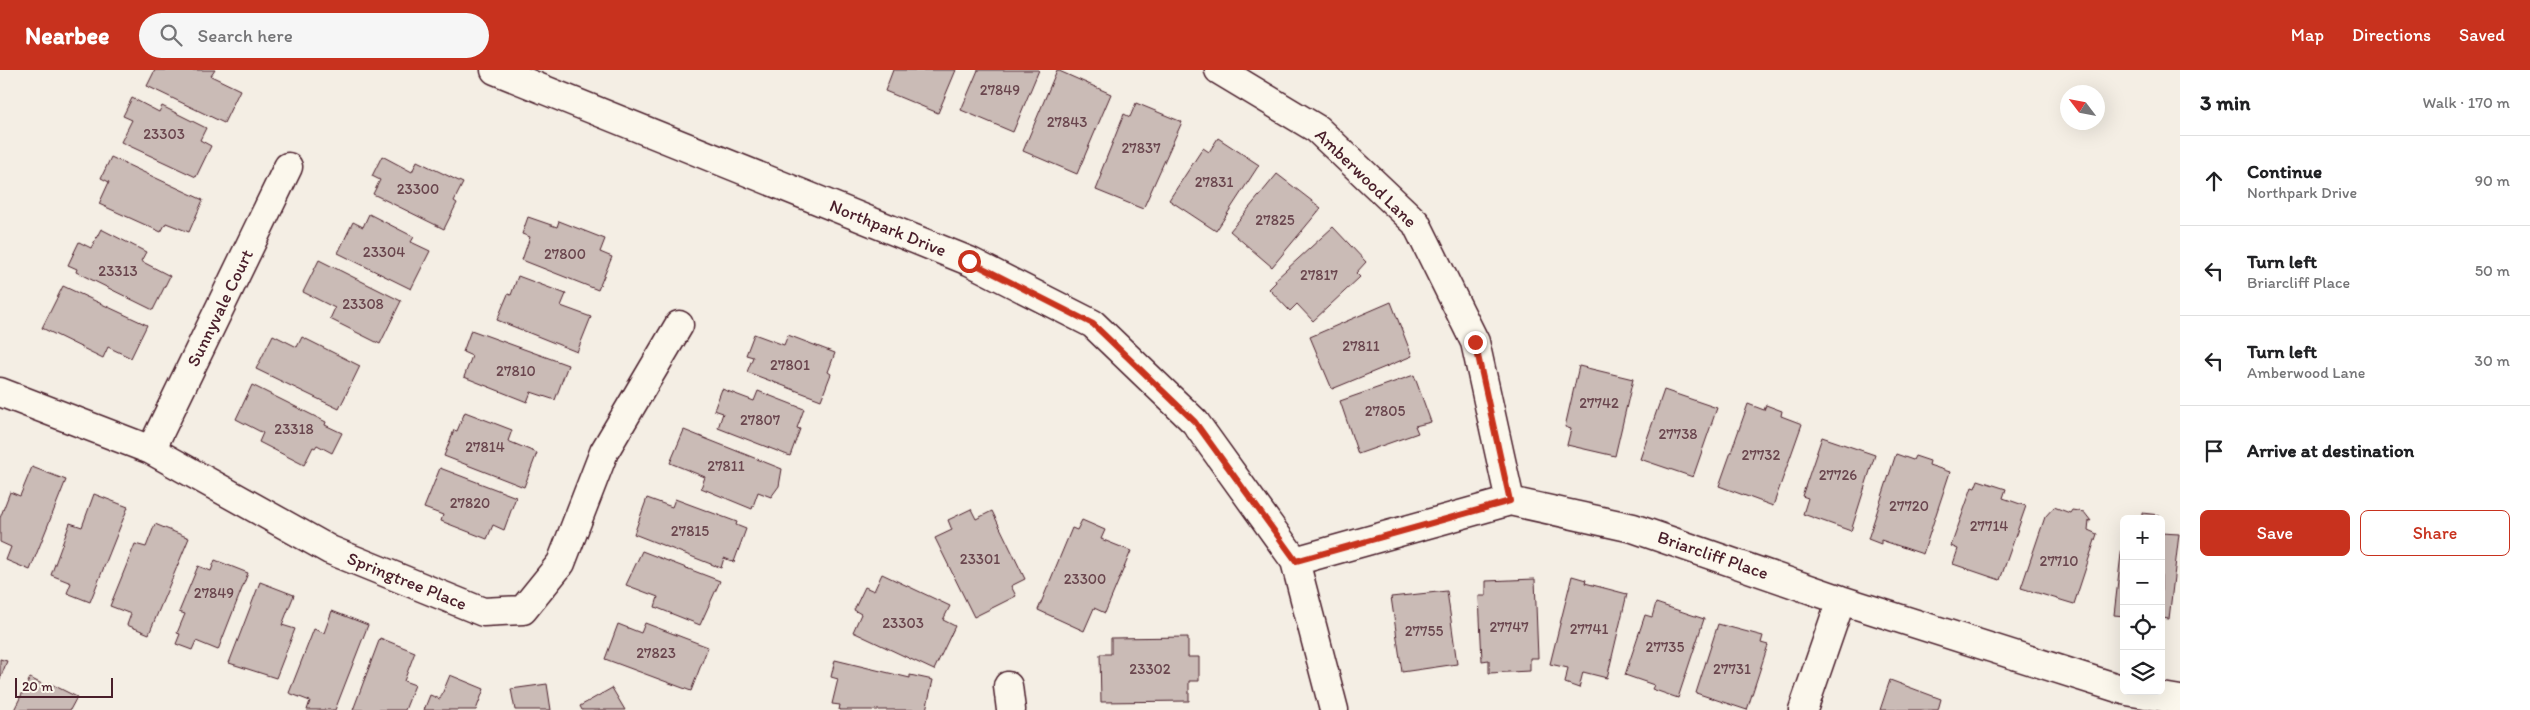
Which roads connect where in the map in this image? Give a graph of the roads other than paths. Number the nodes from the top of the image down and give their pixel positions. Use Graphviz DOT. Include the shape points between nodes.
graph roads {
  1 [pos="495,70"];
  2 [pos="1219,70"];
  3 [pos="288,167"];
  4 [pos="679,325"];
  5 [pos="0,392"];
  6 [pos="151,450"];
  7 [pos="1510,501"];
  8 [pos="1296,561"];
  9 [pos="1841,600"];
  10 [pos="2120,689"];
  11 [pos="2149,695"];
  12 [pos="2180,700"];
  13 [pos="1334,710"];
  14 [pos="1803,710"];
  1 -- 8 [label="street, Northpark Drive" via="969,261 1093,324 1195,422"];
  2 -- 7 [label="street, Amberwood Lane" via="1317,128 1416,223 1475,342"];
  3 -- 6 [label="street, Sunnyvale Court"];
  4 -- 6 [label="street, Springtree Place" via="604,452 561,562 524,610 483,612 330,550"];
  5 -- 6 [label="street, Springtree Place"];
  7 -- 8 [label="street, Briarcliff Place"];
  7 -- 9 [label="street, Briarcliff Place" via="1633,528"];
  8 -- 13 [label="street, Northpark Drive"];
  9 -- 10 [label="street, Briarcliff Place"];
  9 -- 14 [label="street"];
  11 -- 12 [label="street, Briarcliff Place"];
}
